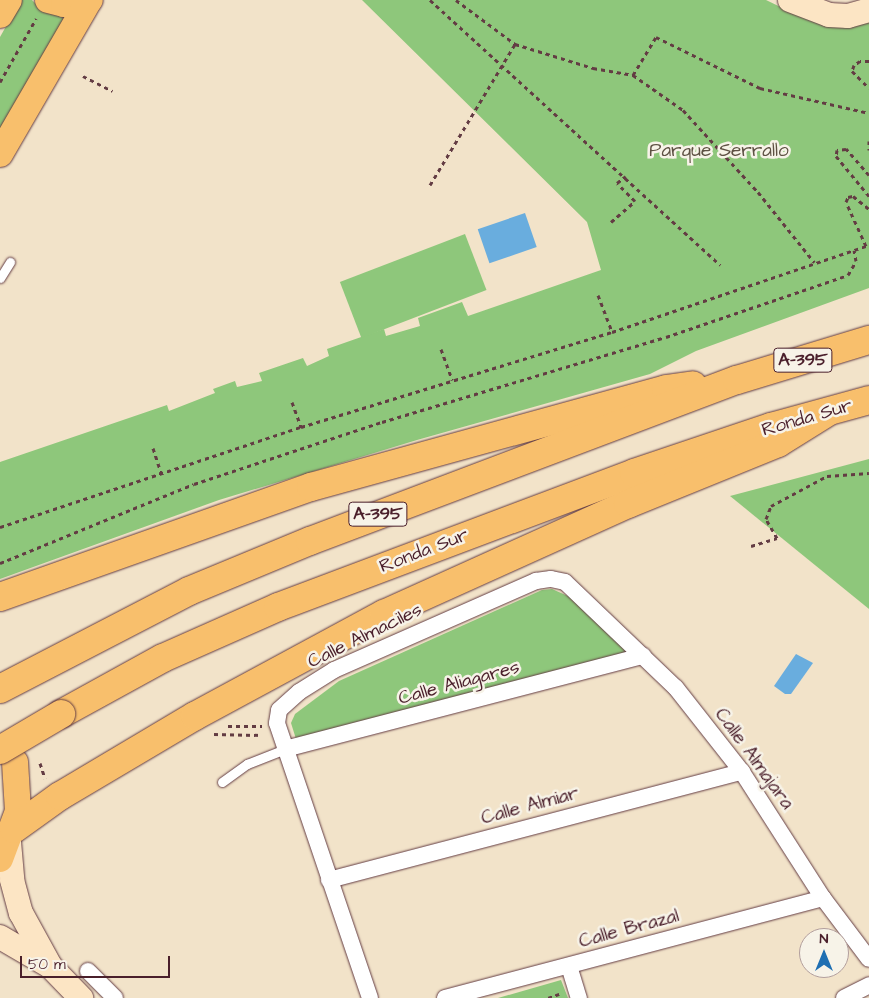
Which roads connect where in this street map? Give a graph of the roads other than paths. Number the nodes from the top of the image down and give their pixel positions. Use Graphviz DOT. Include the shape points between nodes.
graph roads {
  1 [pos="9,0"];
  2 [pos="790,0"];
  3 [pos="89,1"];
  4 [pos="43,8"];
  5 [pos="869,10"];
  6 [pos="0,15"];
  7 [pos="0,154"];
  8 [pos="10,262"];
  9 [pos="0,278"];
  10 [pos="869,340"];
  11 [pos="737,380"];
  12 [pos="869,400"];
  13 [pos="828,412"];
  14 [pos="0,597"];
  15 [pos="585,600"];
  16 [pos="643,656"];
  17 [pos="0,688"];
  18 [pos="278,752"];
  19 [pos="8,756"];
  20 [pos="742,772"];
  21 [pos="222,782"];
  22 [pos="8,843"];
  23 [pos="329,880"];
  24 [pos="823,898"];
  25 [pos="0,937"];
  26 [pos="869,958"];
  27 [pos="50,966"];
  28 [pos="569,966"];
  29 [pos="88,971"];
  30 [pos="869,985"];
  31 [pos="80,998"];
  32 [pos="114,998"];
  33 [pos="370,998"];
  34 [pos="445,998"];
  35 [pos="579,998"];
  36 [pos="844,998"];
  1 -- 6 [label="main road"];
  2 -- 5 [label="street" via="829,15 848,16"];
  3 -- 4 [label="main road"];
  3 -- 7 [label="main road"];
  8 -- 9 [label="lane"];
  10 -- 11 [label="highway, A-395"];
  11 -- 14 [label="highway" via="666,389 311,487"];
  11 -- 17 [label="highway, A-395" via="293,548 189,591"];
  12 -- 13 [label="highway, Ronda Sur / A-395"];
  13 -- 19 [label="highway, Ronda Sur / A-395, bridge" via="634,473 287,604 163,658 61,714"];
  13 -- 22 [label="highway" via="778,443 628,504 375,619 203,711 60,796"];
  15 -- 16 [label="street, Calle Almajara"];
  15 -- 18 [label="street, Calle Almaciles" via="565,582 536,581 334,670 279,710"];
  16 -- 18 [label="street, Calle Aliagares"];
  16 -- 20 [label="street, Calle Almajara" via="676,688"];
  18 -- 21 [label="lane" via="247,764"];
  18 -- 23 [label="street, Calle Almaciles"];
  19 -- 22 [label="main road" via="19,795"];
  20 -- 23 [label="street, Calle Almiar"];
  20 -- 24 [label="street, Calle Almajara"];
  22 -- 27 [label="street" via="12,880 21,913"];
  23 -- 33 [label="street, Calle Almaciles"];
  24 -- 26 [label="street, Calle Almajara"];
  24 -- 28 [label="street, Calle Brazal"];
  25 -- 27 [label="street"];
  27 -- 31 [label="street"];
  28 -- 34 [label="street, Calle Brazal"];
  28 -- 35 [label="street"];
  29 -- 32 [label="street"];
  30 -- 36 [label="street"];
}
